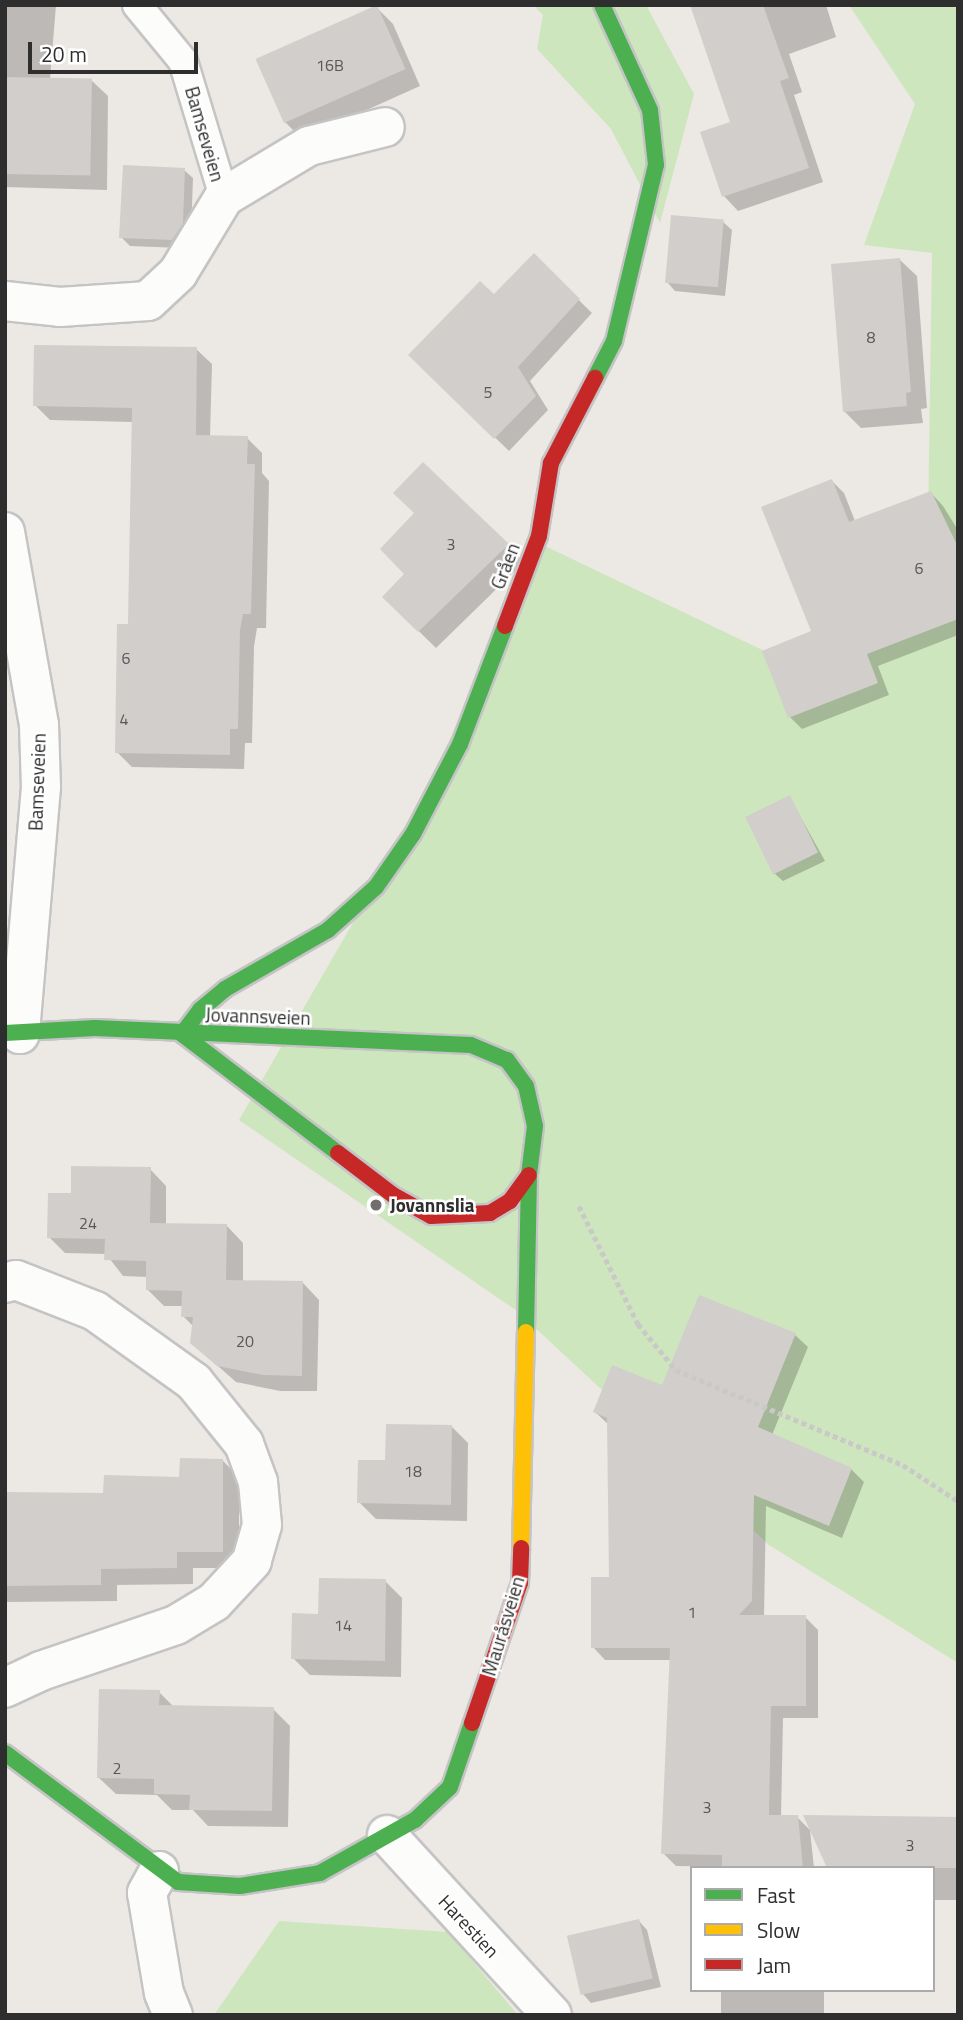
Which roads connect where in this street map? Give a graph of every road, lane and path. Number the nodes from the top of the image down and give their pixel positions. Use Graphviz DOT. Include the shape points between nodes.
graph roads {
  1 [pos="137,5"];
  2 [pos="604,9"];
  3 [pos="385,127"];
  4 [pos="223,197"];
  5 [pos="5,301"];
  6 [pos="5,532"];
  7 [pos="13,1034"];
  8 [pos="182,1034"];
  9 [pos="507,1060"];
  10 [pos="529,1175"];
  11 [pos="5,1283"];
  12 [pos="958,1501"];
  13 [pos="5,1688"];
  14 [pos="5,1753"];
  15 [pos="387,1835"];
  16 [pos="159,1871"];
  17 [pos="173,2015"];
  18 [pos="552,2015"];
  1 -- 4 [label="lane, Bamseveien" via="183,61"];
  2 -- 8 [label="street, Gråen" via="650,110 656,165 651,201 614,341 551,463 539,536 460,744 414,834 376,887 328,930 225,989 200,1010"];
  3 -- 4 [label="street" via="309,146"];
  4 -- 5 [label="street" via="178,273 148,301 60,307"];
  6 -- 7 [label="street, Bamseveien" via="39,724 41,787"];
  7 -- 8 [label="street, Jovannsveien" via="95,1028"];
  8 -- 9 [label="street, Jovannsveien" via="471,1045"];
  8 -- 10 [label="street" via="393,1195 431,1216 490,1213 510,1201"];
  9 -- 10 [label="street, Mauråsveien" via="526,1086 535,1126"];
  10 -- 12 [label="path" via="580,1207 638,1324 676,1370 903,1465"];
  10 -- 15 [label="street, Mauråsveien" via="520,1583 450,1787 415,1820"];
  11 -- 13 [label="street" via="16,1280 95,1311 194,1382 243,1444 258,1482 262,1525 252,1562 214,1602 176,1625 41,1671"];
  14 -- 16 [label="street, Mauråsveien"];
  15 -- 16 [label="street, Mauråsveien" via="320,1873 240,1885 178,1882"];
  15 -- 18 [label="street, Harestien"];
  16 -- 17 [label="street" via="146,1893 164,1993"];
}
